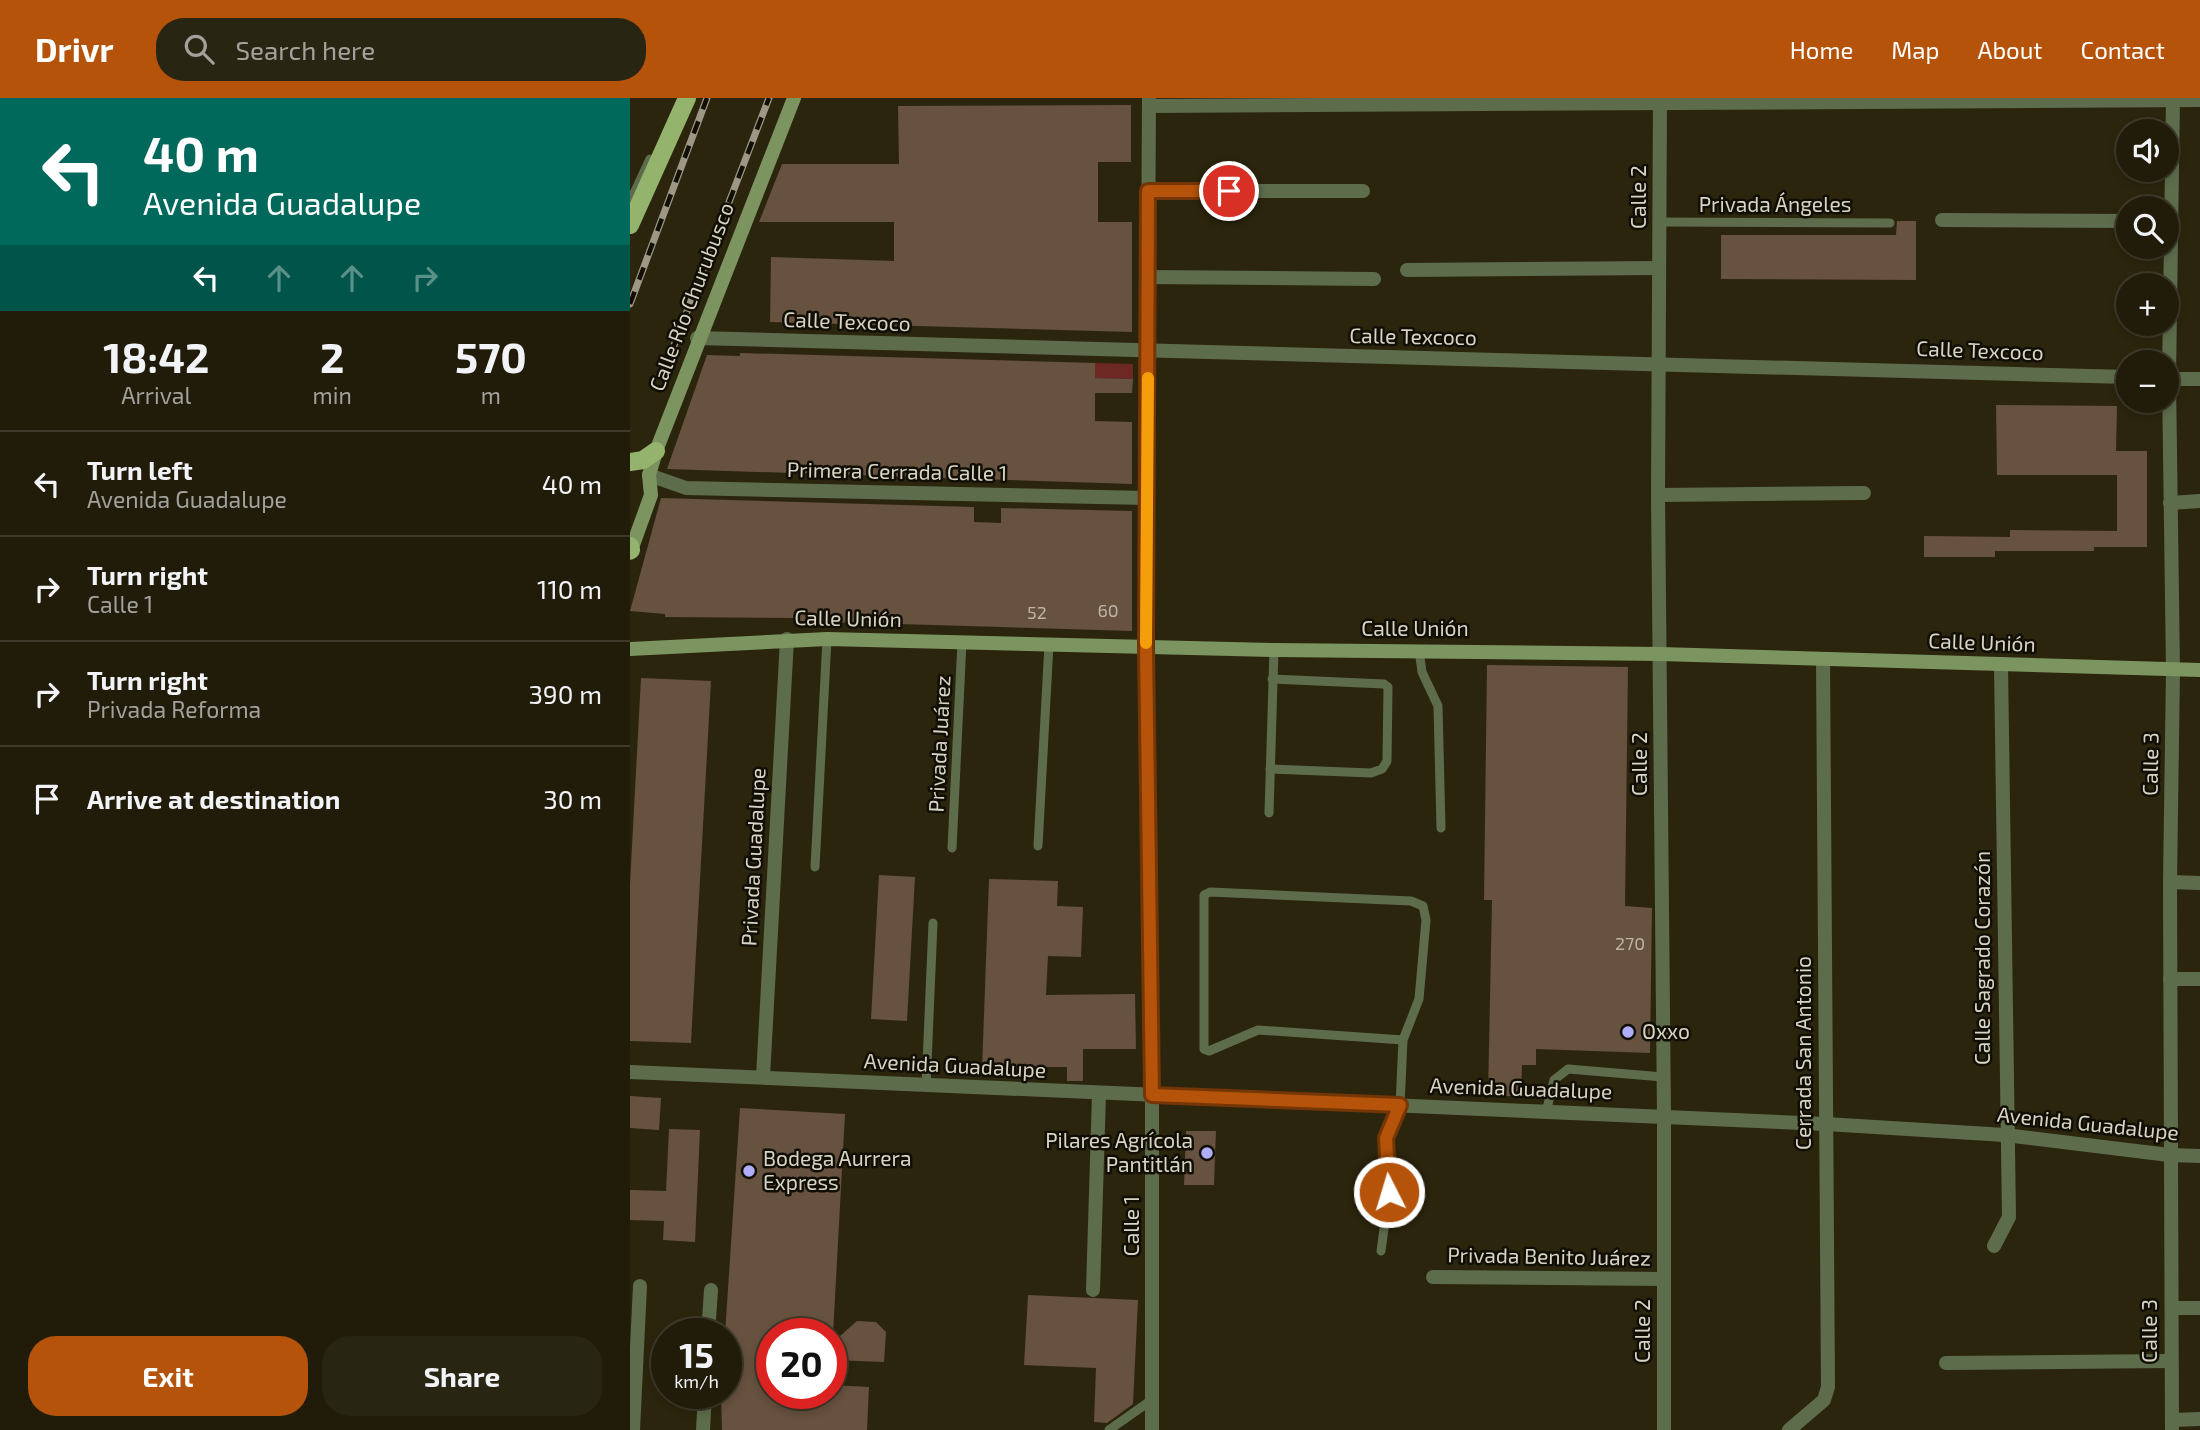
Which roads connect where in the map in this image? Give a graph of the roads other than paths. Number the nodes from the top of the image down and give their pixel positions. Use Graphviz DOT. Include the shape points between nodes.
graph roads {
  1 [pos="679,98"];
  2 [pos="687,98"];
  3 [pos="794,98"];
  4 [pos="2173,99"];
  5 [pos="2200,100"];
  6 [pos="1149,102"];
  7 [pos="1660,102"];
  8 [pos="1148,191"];
  9 [pos="1363,191"];
  10 [pos="2170,196"];
  11 [pos="630,202"];
  12 [pos="1942,220"];
  13 [pos="2116,221"];
  14 [pos="1660,222"];
  15 [pos="1890,223"];
  16 [pos="630,225"];
  17 [pos="2169,259"];
  18 [pos="1660,268"];
  19 [pos="1407,270"];
  20 [pos="1147,278"];
  21 [pos="1374,279"];
  22 [pos="697,338"];
  23 [pos="2168,350"];
  24 [pos="1148,354"];
  25 [pos="1658,362"];
  26 [pos="2116,377"];
  27 [pos="2179,379"];
  28 [pos="2200,379"];
  29 [pos="2169,413"];
  30 [pos="656,451"];
  31 [pos="630,462"];
  32 [pos="630,467"];
  33 [pos="649,475"];
  34 [pos="1864,494"];
  35 [pos="1658,495"];
  36 [pos="1147,498"];
  37 [pos="2200,500"];
  38 [pos="2171,503"];
  39 [pos="630,550"];
  40 [pos="787,639"];
  41 [pos="827,639"];
  42 [pos="962,642"];
  43 [pos="1049,644"];
  44 [pos="1146,647"];
  45 [pos="630,649"];
  46 [pos="1274,650"];
  47 [pos="1419,650"];
  48 [pos="1660,654"];
  49 [pos="1823,659"];
  50 [pos="2001,665"];
  51 [pos="2173,670"];
  52 [pos="2200,670"];
  53 [pos="1272,680"];
  54 [pos="1270,769"];
  55 [pos="1269,813"];
  56 [pos="1441,828"];
  57 [pos="1038,846"];
  58 [pos="952,848"];
  59 [pos="815,867"];
  60 [pos="2170,882"];
  61 [pos="2200,883"];
  62 [pos="933,923"];
  63 [pos="2170,979"];
  64 [pos="2200,979"];
  65 [pos="1403,1040"];
  66 [pos="630,1072"];
  67 [pos="763,1077"];
  68 [pos="1663,1077"];
  69 [pos="926,1087"];
  70 [pos="1099,1094"];
  71 [pos="1152,1095"];
  72 [pos="1400,1105"];
  73 [pos="1546,1112"];
  74 [pos="1664,1116"];
  75 [pos="1826,1124"];
  76 [pos="2006,1135"];
  77 [pos="2169,1155"];
  78 [pos="2200,1156"];
  79 [pos="1994,1246"];
  80 [pos="1381,1251"];
  81 [pos="1433,1277"];
  82 [pos="1664,1279"];
  83 [pos="640,1286"];
  84 [pos="711,1290"];
  85 [pos="1093,1290"];
  86 [pos="2172,1308"];
  87 [pos="2200,1308"];
  88 [pos="709,1318"];
  89 [pos="2171,1361"];
  90 [pos="1946,1363"];
  91 [pos="1153,1399"];
  92 [pos="704,1409"];
  93 [pos="2200,1419"];
  94 [pos="2172,1425"];
  95 [pos="633,1430"];
  96 [pos="703,1430"];
  97 [pos="1110,1430"];
  98 [pos="1152,1430"];
  99 [pos="1664,1430"];
  100 [pos="1789,1430"];
  1 -- 11 [label="lane"];
  2 -- 16 [label="main road"];
  3 -- 22 [label="street, Calle Río Churubusco"];
  4 -- 5 [label="street"];
  4 -- 7 [label="street"];
  4 -- 10 [label="street, Calle 3"];
  6 -- 7 [label="street"];
  6 -- 8 [label="street, Calle 1"];
  7 -- 14 [label="street, Calle 2"];
  8 -- 9 [label="street"];
  8 -- 20 [label="street, Calle 1"];
  12 -- 13 [label="street"];
  14 -- 15 [label="lane, Privada Ángeles"];
  14 -- 18 [label="street, Calle 2"];
  17 -- 23 [label="street, Calle 3"];
  18 -- 19 [label="street"];
  18 -- 25 [label="street, Calle 2"];
  20 -- 21 [label="street"];
  20 -- 24 [label="street, Calle 1"];
  22 -- 24 [label="street, Calle Texcoco"];
  22 -- 30 [label="street, Calle Río Churubusco"];
  24 -- 25 [label="street, Calle Texcoco"];
  24 -- 36 [label="street, Calle 1"];
  25 -- 26 [label="street, Calle Texcoco"];
  25 -- 35 [label="street, Calle 2"];
  27 -- 28 [label="street"];
  29 -- 38 [label="street, Calle 3"];
  30 -- 31 [label="main road"];
  30 -- 33 [label="street, Calle Río Churubusco"];
  32 -- 33 [label="main road"];
  33 -- 36 [label="street, Primera Cerrada Calle 1" via="686,488"];
  33 -- 39 [label="street, Calle Río Churubusco" via="651,495"];
  34 -- 35 [label="street"];
  35 -- 48 [label="street, Calle 2"];
  36 -- 44 [label="street, Calle 1"];
  37 -- 38 [label="street"];
  38 -- 51 [label="street, Calle 3"];
  40 -- 41 [label="street, Calle Unión"];
  40 -- 45 [label="street, Calle Unión"];
  40 -- 67 [label="street, Privada Guadalupe"];
  41 -- 42 [label="street, Calle Unión"];
  41 -- 59 [label="lane"];
  42 -- 43 [label="street, Calle Unión"];
  42 -- 58 [label="lane, Privada Juárez"];
  43 -- 44 [label="street, Calle Unión"];
  43 -- 57 [label="lane"];
  44 -- 46 [label="street, Calle Unión"];
  44 -- 71 [label="street, Calle 1"];
  46 -- 47 [label="street, Calle Unión"];
  46 -- 53 [label="lane"];
  47 -- 48 [label="street, Calle Unión"];
  47 -- 56 [label="lane" via="1422,671 1438,706"];
  48 -- 49 [label="street, Calle Unión"];
  48 -- 68 [label="street, Calle 2"];
  49 -- 50 [label="street, Calle Unión"];
  49 -- 75 [label="street, Cerrada San Antonio"];
  50 -- 51 [label="street, Calle Unión"];
  50 -- 76 [label="street, Calle Sagrado Corazón"];
  51 -- 52 [label="street, Calle Unión"];
  51 -- 60 [label="street, Calle 3"];
  53 -- 54 [label="lane"];
  53 -- 54 [label="lane" via="1384,684 1388,687 1388,761 1371,773"];
  54 -- 55 [label="lane"];
  60 -- 61 [label="street"];
  60 -- 63 [label="street, Calle 3"];
  62 -- 69 [label="lane"];
  63 -- 64 [label="street"];
  63 -- 77 [label="street, Calle 3"];
  65 -- 65 [label="lane" via="1258,1030 1209,1051 1204,1049 1204,895 1398,900 1423,906 1426,920 1419,999"];
  65 -- 72 [label="lane"];
  66 -- 67 [label="street, Avenida Guadalupe"];
  67 -- 69 [label="street, Avenida Guadalupe"];
  68 -- 73 [label="lane" via="1568,1069 1555,1080"];
  68 -- 74 [label="street, Calle 2"];
  69 -- 70 [label="street, Avenida Guadalupe"];
  70 -- 71 [label="street, Avenida Guadalupe"];
  70 -- 85 [label="street"];
  71 -- 72 [label="street, Avenida Guadalupe"];
  71 -- 91 [label="street, Calle 1"];
  72 -- 73 [label="street, Avenida Guadalupe"];
  72 -- 80 [label="lane" via="1386,1138 1389,1192"];
  73 -- 74 [label="street, Avenida Guadalupe"];
  74 -- 75 [label="street, Avenida Guadalupe"];
  74 -- 82 [label="street, Calle 2"];
  75 -- 76 [label="street, Avenida Guadalupe"];
  75 -- 100 [label="street, Cerrada San Antonio" via="1828,1387 1824,1400"];
  76 -- 77 [label="street, Avenida Guadalupe"];
  76 -- 79 [label="street, Calle Sagrado Corazón" via="2009,1217"];
  77 -- 78 [label="street, Avenida Guadalupe"];
  77 -- 86 [label="street, Calle 3"];
  81 -- 82 [label="street, Privada Benito Juárez"];
  82 -- 99 [label="street, Calle 2"];
  83 -- 95 [label="street"];
  84 -- 88 [label="street"];
  86 -- 87 [label="street"];
  86 -- 89 [label="street, Calle 3"];
  89 -- 90 [label="street"];
  89 -- 94 [label="street, Calle 3"];
  91 -- 97 [label="lane"];
  91 -- 98 [label="street, Calle 1"];
  92 -- 96 [label="street"];
  93 -- 94 [label="street"];
}
